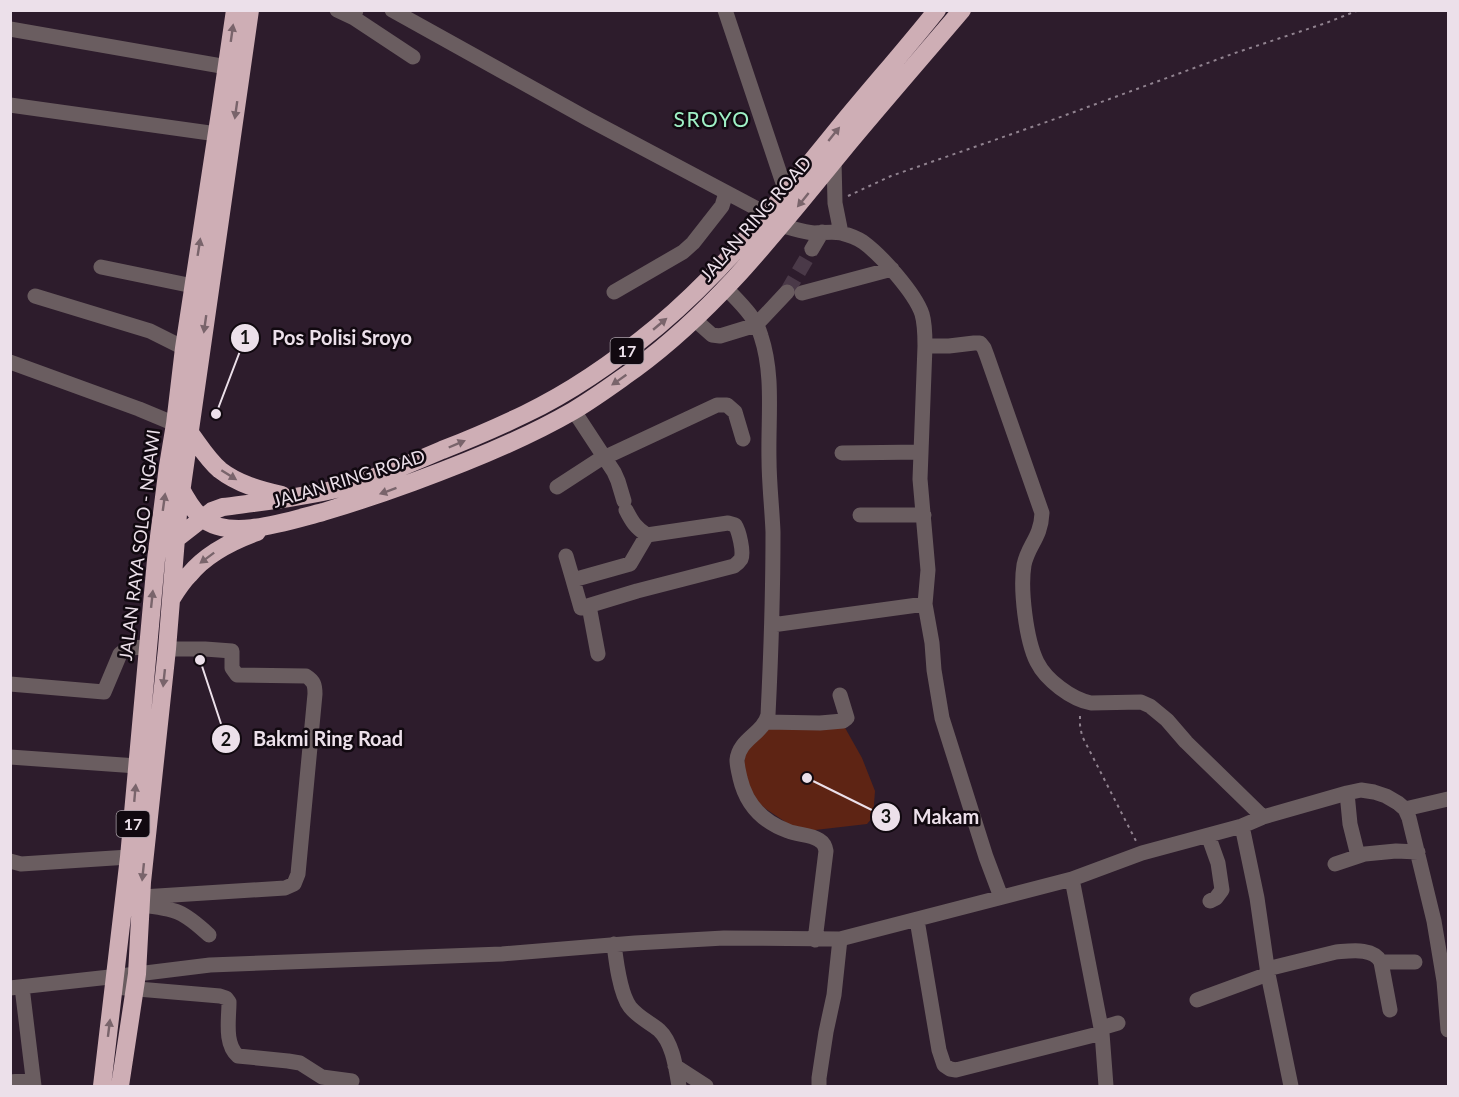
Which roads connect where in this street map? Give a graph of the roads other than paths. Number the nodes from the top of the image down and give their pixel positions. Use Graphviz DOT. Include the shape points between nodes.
graph roads {
  1 [pos="235,10"];
  2 [pos="250,10"];
  3 [pos="337,10"];
  4 [pos="392,10"];
  5 [pos="725,10"];
  6 [pos="938,10"];
  7 [pos="962,10"];
  8 [pos="355,14"];
  9 [pos="10,29"];
  10 [pos="413,57"];
  11 [pos="905,64"];
  12 [pos="227,67"];
  13 [pos="10,105"];
  14 [pos="217,134"];
  15 [pos="834,161"];
  16 [pos="786,192"];
  17 [pos="726,193"];
  18 [pos="767,214"];
  19 [pos="782,226"];
  20 [pos="822,232"];
  21 [pos="841,233"];
  22 [pos="812,249"];
  23 [pos="101,267"];
  24 [pos="892,269"];
  25 [pos="193,286"];
  26 [pos="726,288"];
  27 [pos="614,292"];
  28 [pos="35,296"];
  29 [pos="694,319"];
  30 [pos="756,325"];
  31 [pos="925,346"];
  32 [pos="183,348"];
  33 [pos="10,362"];
  34 [pos="570,413"];
  35 [pos="183,428"];
  36 [pos="743,439"];
  37 [pos="921,452"];
  38 [pos="842,453"];
  39 [pos="601,460"];
  40 [pos="168,466"];
  41 [pos="557,487"];
  42 [pos="181,489"];
  43 [pos="290,497"];
  44 [pos="924,514"];
  45 [pos="861,515"];
  46 [pos="202,518"];
  47 [pos="278,524"];
  48 [pos="647,535"];
  49 [pos="176,539"];
  50 [pos="566,556"];
  51 [pos="156,560"];
  52 [pos="630,564"];
  53 [pos="573,580"];
  54 [pos="637,591"];
  55 [pos="171,599"];
  56 [pos="925,604"];
  57 [pos="589,606"];
  58 [pos="772,625"];
  59 [pos="148,646"];
  60 [pos="167,649"];
  61 [pos="598,654"];
  62 [pos="10,684"];
  63 [pos="840,695"];
  64 [pos="766,722"];
  65 [pos="10,757"];
  66 [pos="137,766"];
  67 [pos="1347,793"];
  68 [pos="1449,799"];
  69 [pos="1405,809"];
  70 [pos="1263,817"];
  71 [pos="1242,826"];
  72 [pos="1208,835"];
  73 [pos="1418,852"];
  74 [pos="1358,855"];
  75 [pos="129,857"];
  76 [pos="10,861"];
  77 [pos="1335,864"];
  78 [pos="1072,879"];
  79 [pos="1001,897"];
  80 [pos="141,901"];
  81 [pos="1210,901"];
  82 [pos="917,920"];
  83 [pos="209,935"];
  84 [pos="840,939"];
  85 [pos="815,940"];
  86 [pos="614,944"];
  87 [pos="1381,962"];
  88 [pos="1416,962"];
  89 [pos="1268,971"];
  90 [pos="136,981"];
  91 [pos="115,982"];
  92 [pos="16,987"];
  93 [pos="1197,1000"];
  94 [pos="1390,1010"];
  95 [pos="1118,1023"];
  96 [pos="1102,1030"];
  97 [pos="1449,1030"];
  98 [pos="675,1066"];
  99 [pos="352,1081"];
  100 [pos="10,1082"];
  101 [pos="33,1083"];
  102 [pos="102,1086"];
  103 [pos="120,1086"];
  104 [pos="679,1086"];
  105 [pos="706,1086"];
  106 [pos="819,1086"];
  107 [pos="1106,1086"];
  108 [pos="1291,1086"];
  12 -- 1 [label="highway, JALAN RAYA SOLO - NGAWI / 17, one-way"];
  2 -- 35 [label="highway, JALAN RAYA SOLO - NGAWI / 17, one-way"];
  3 -- 8 [label="street"];
  4 -- 17 [label="street"];
  5 -- 16 [label="street"];
  6 -- 11 [label="highway, JALAN RING ROAD / 17"];
  7 -- 11 [label="highway, JALAN RING ROAD / 17"];
  8 -- 10 [label="street"];
  9 -- 12 [label="street"];
  11 -- 15 [label="highway, JALAN RING ROAD / 17"];
  16 -- 11 [label="highway, JALAN RING ROAD / 17, one-way" via="848,117"];
  12 -- 14 [label="highway, JALAN RAYA SOLO - NGAWI / 17"];
  13 -- 14 [label="street"];
  25 -- 14 [label="highway, JALAN RAYA SOLO - NGAWI / 17, one-way"];
  15 -- 19 [label="highway, JALAN RING ROAD / 17, one-way"];
  15 -- 21 [label="street" via="835,203"];
  16 -- 18 [label="highway, JALAN RING ROAD / 17"];
  17 -- 18 [label="street"];
  17 -- 27 [label="street" via="722,207 693,243"];
  43 -- 18 [label="highway, JALAN RING ROAD / 17, one-way" via="334,490 384,473 488,431 555,398 602,369 664,321"];
  19 -- 20 [label="street"];
  19 -- 26 [label="highway, JALAN RING ROAD / 17"];
  20 -- 21 [label="street"];
  20 -- 22 [label="street"];
  21 -- 24 [label="street" via="863,242"];
  23 -- 25 [label="street"];
  24 -- 30 [label="street" via="794,292"];
  24 -- 31 [label="street" via="918,304"];
  25 -- 32 [label="highway, JALAN RAYA SOLO - NGAWI / 17"];
  26 -- 29 [label="highway, JALAN RING ROAD / 17"];
  26 -- 30 [label="street"];
  28 -- 32 [label="street" via="150,331"];
  29 -- 30 [label="street" via="715,336"];
  29 -- 34 [label="highway, JALAN RING ROAD / 17, one-way" via="637,368"];
  30 -- 58 [label="street" via="769,381"];
  31 -- 37 [label="street"];
  31 -- 70 [label="street" via="980,343 984,348 1041,513 1040,531 1024,569 1025,610 1037,662 1066,692 1084,701 1141,702 1150,706"];
  32 -- 35 [label="highway, JALAN RAYA SOLO - NGAWI / 17"];
  33 -- 35 [label="street"];
  34 -- 39 [label="street"];
  34 -- 47 [label="highway, JALAN RING ROAD / 17, one-way" via="436,474"];
  35 -- 40 [label="highway, JALAN RAYA SOLO - NGAWI / 17"];
  35 -- 42 [label="highway, JALAN RAYA SOLO - NGAWI / 17"];
  35 -- 43 [label="highway, 17, one-way" via="219,469 236,480"];
  36 -- 39 [label="street" via="735,412 727,405 717,405"];
  37 -- 38 [label="street"];
  37 -- 44 [label="street"];
  39 -- 41 [label="street"];
  39 -- 48 [label="street" via="618,481 632,522"];
  40 -- 42 [label="highway"];
  51 -- 40 [label="highway, JALAN RAYA SOLO - NGAWI / 17, one-way"];
  42 -- 46 [label="highway"];
  42 -- 49 [label="highway, JALAN RAYA SOLO - NGAWI / 17"];
  43 -- 46 [label="highway, JALAN RING ROAD / 17" via="223,507"];
  44 -- 45 [label="street"];
  44 -- 56 [label="street" via="928,570"];
  46 -- 47 [label="highway, JALAN RING ROAD / 17" via="226,528"];
  46 -- 49 [label="highway, 17"];
  47 -- 55 [label="highway, 17, one-way" via="244,537 204,560"];
  48 -- 52 [label="street"];
  48 -- 54 [label="street" via="728,523 738,531 742,554 734,566"];
  49 -- 51 [label="highway, 17"];
  49 -- 55 [label="highway, JALAN RAYA SOLO - NGAWI / 17"];
  50 -- 53 [label="street"];
  59 -- 51 [label="highway, JALAN RAYA SOLO - NGAWI / 17, one-way"];
  52 -- 53 [label="street"];
  52 -- 54 [label="street"];
  53 -- 57 [label="street" via="581,608"];
  54 -- 57 [label="street"];
  55 -- 60 [label="highway, JALAN RAYA SOLO - NGAWI / 17"];
  56 -- 58 [label="street"];
  56 -- 79 [label="street" via="942,718"];
  57 -- 61 [label="street"];
  58 -- 64 [label="street"];
  59 -- 62 [label="street" via="129,648 120,654 104,692"];
  59 -- 66 [label="highway, JALAN RAYA SOLO - NGAWI / 17"];
  60 -- 80 [label="highway, JALAN RAYA SOLO - NGAWI / 17, one-way"];
  60 -- 80 [label="street" via="232,651 232,669 237,675 306,676 315,685 298,874 291,887"];
  63 -- 64 [label="street" via="847,718 843,722"];
  64 -- 85 [label="street" via="740,750 738,770 754,809 776,826 815,838 825,847"];
  65 -- 66 [label="street"];
  75 -- 66 [label="highway, JALAN RAYA SOLO - NGAWI / 17, one-way"];
  67 -- 69 [label="street" via="1374,792"];
  67 -- 70 [label="street"];
  67 -- 74 [label="street"];
  68 -- 69 [label="street"];
  69 -- 73 [label="street"];
  70 -- 71 [label="street"];
  71 -- 72 [label="street"];
  71 -- 89 [label="street"];
  72 -- 78 [label="street" via="1142,853"];
  72 -- 81 [label="street" via="1222,890"];
  73 -- 74 [label="street"];
  73 -- 97 [label="street" via="1441,956"];
  74 -- 77 [label="street"];
  75 -- 76 [label="street" via="21,864"];
  75 -- 91 [label="highway, JALAN RAYA SOLO - NGAWI / 17"];
  78 -- 79 [label="street"];
  78 -- 96 [label="street"];
  79 -- 82 [label="street"];
  80 -- 83 [label="street" via="178,911"];
  80 -- 90 [label="highway, JALAN RAYA SOLO - NGAWI / 17"];
  82 -- 84 [label="street"];
  82 -- 96 [label="street" via="939,1050 944,1065 950,1069"];
  84 -- 85 [label="street"];
  84 -- 106 [label="street"];
  85 -- 86 [label="street" via="724,938"];
  86 -- 90 [label="street" via="502,954 210,964"];
  86 -- 98 [label="street" via="625,998 639,1016 660,1031"];
  87 -- 88 [label="street"];
  87 -- 89 [label="street" via="1372,953 1346,951"];
  87 -- 94 [label="street"];
  89 -- 93 [label="street"];
  89 -- 108 [label="street"];
  90 -- 91 [label="street"];
  90 -- 99 [label="street" via="226,998 230,1043 238,1056 300,1063 322,1077"];
  90 -- 103 [label="highway, JALAN RAYA SOLO - NGAWI / 17"];
  91 -- 92 [label="street"];
  102 -- 91 [label="highway, JALAN RAYA SOLO - NGAWI / 17, one-way"];
  92 -- 101 [label="street"];
  95 -- 96 [label="street"];
  96 -- 107 [label="street"];
  98 -- 104 [label="street"];
  98 -- 105 [label="street"];
  100 -- 101 [label="street"];
}
